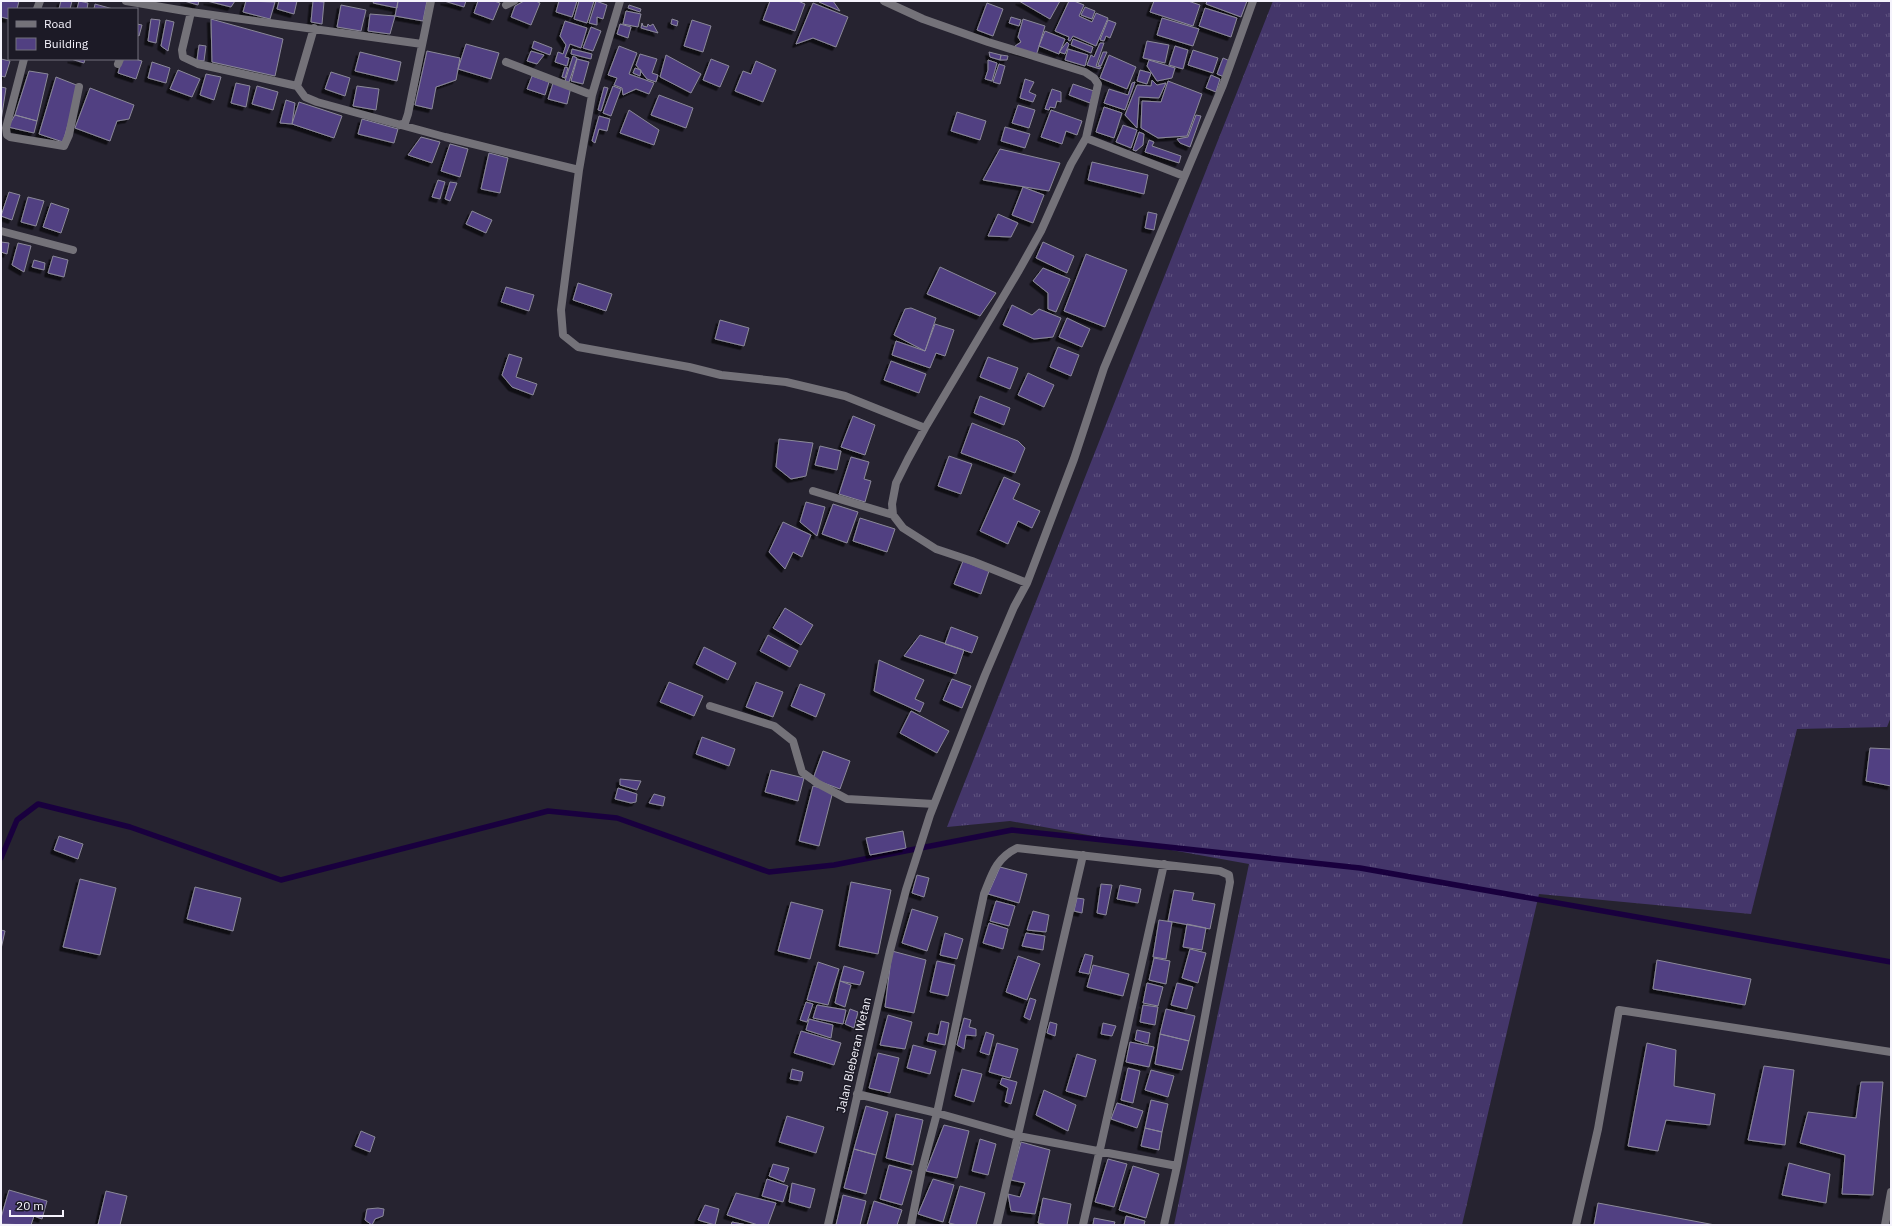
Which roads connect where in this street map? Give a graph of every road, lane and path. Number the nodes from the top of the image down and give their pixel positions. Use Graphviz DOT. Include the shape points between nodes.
graph roads {
  1 [pos="126,1"];
  2 [pos="431,1"];
  3 [pos="620,1"];
  4 [pos="884,1"];
  5 [pos="1253,1"];
  6 [pos="134,6"];
  7 [pos="191,12"];
  8 [pos="314,28"];
  9 [pos="422,44"];
  10 [pos="24,60"];
  11 [pos="506,62"];
  12 [pos="297,86"];
  13 [pos="79,87"];
  14 [pos="592,95"];
  15 [pos="400,126"];
  16 [pos="1086,138"];
  17 [pos="579,170"];
  18 [pos="1184,176"];
  19 [pos="1,231"];
  20 [pos="73,250"];
  21 [pos="925,428"];
  22 [pos="813,491"];
  23 [pos="893,515"];
  24 [pos="1027,583"];
  25 [pos="710,706"];
  26 [pos="934,804"];
  27 [pos="1083,855"];
  28 [pos="1164,864"];
  29 [pos="1891,1052"];
  30 [pos="858,1094"];
  31 [pos="937,1113"];
  32 [pos="1018,1136"];
  33 [pos="1100,1152"];
  34 [pos="1177,1166"];
  35 [pos="1891,1192"];
  36 [pos="828,1225"];
  37 [pos="911,1225"];
  38 [pos="997,1225"];
  39 [pos="1083,1225"];
  40 [pos="1164,1225"];
  41 [pos="1576,1225"];
  42 [pos="1885,1225"];
  1 -- 6 [label="street"];
  2 -- 9 [label="street"];
  3 -- 14 [label="street"];
  4 -- 16 [label="street" via="923,20 1085,72 1094,78 1098,84"];
  5 -- 18 [label="street, Jalan Bleberan Wetan"];
  6 -- 7 [label="street"];
  7 -- 8 [label="street"];
  7 -- 12 [label="street" via="182,50 183,57 198,64"];
  8 -- 9 [label="street"];
  8 -- 12 [label="street"];
  9 -- 15 [label="street" via="408,114 405,123"];
  10 -- 13 [label="street" via="6,128 10,137 64,146 69,135"];
  11 -- 14 [label="street"];
  12 -- 15 [label="street" via="305,97 317,102"];
  14 -- 17 [label="street"];
  15 -- 17 [label="street"];
  16 -- 18 [label="street"];
  16 -- 21 [label="street" via="1022,265"];
  17 -- 21 [label="street" via="561,310 563,335 570,342 578,347 721,375 786,382 845,396"];
  18 -- 24 [label="street, Jalan Bleberan Wetan" via="1104,368 1074,459"];
  19 -- 20 [label="street"];
  21 -- 23 [label="street" via="896,483 892,504"];
  22 -- 23 [label="street"];
  23 -- 24 [label="street" via="903,528 936,550"];
  24 -- 26 [label="street, Jalan Bleberan Wetan" via="1014,607"];
  25 -- 26 [label="street" via="774,726 793,741 802,772 817,784 848,799"];
  26 -- 30 [label="street, Jalan Bleberan Wetan" via="906,890 890,951"];
  27 -- 28 [label="street"];
  27 -- 31 [label="street" via="1017,848 1006,853 998,862 984,894"];
  27 -- 32 [label="street"];
  28 -- 33 [label="street"];
  28 -- 34 [label="street" via="1220,871 1229,875 1230,882"];
  29 -- 41 [label="street" via="1620,1010 1598,1129"];
  30 -- 31 [label="street"];
  30 -- 36 [label="street, Jalan Bleberan Wetan"];
  31 -- 32 [label="street"];
  31 -- 37 [label="street"];
  32 -- 33 [label="street"];
  32 -- 38 [label="street"];
  33 -- 34 [label="street"];
  33 -- 39 [label="street"];
  34 -- 40 [label="street"];
  35 -- 42 [label="street"];
}
